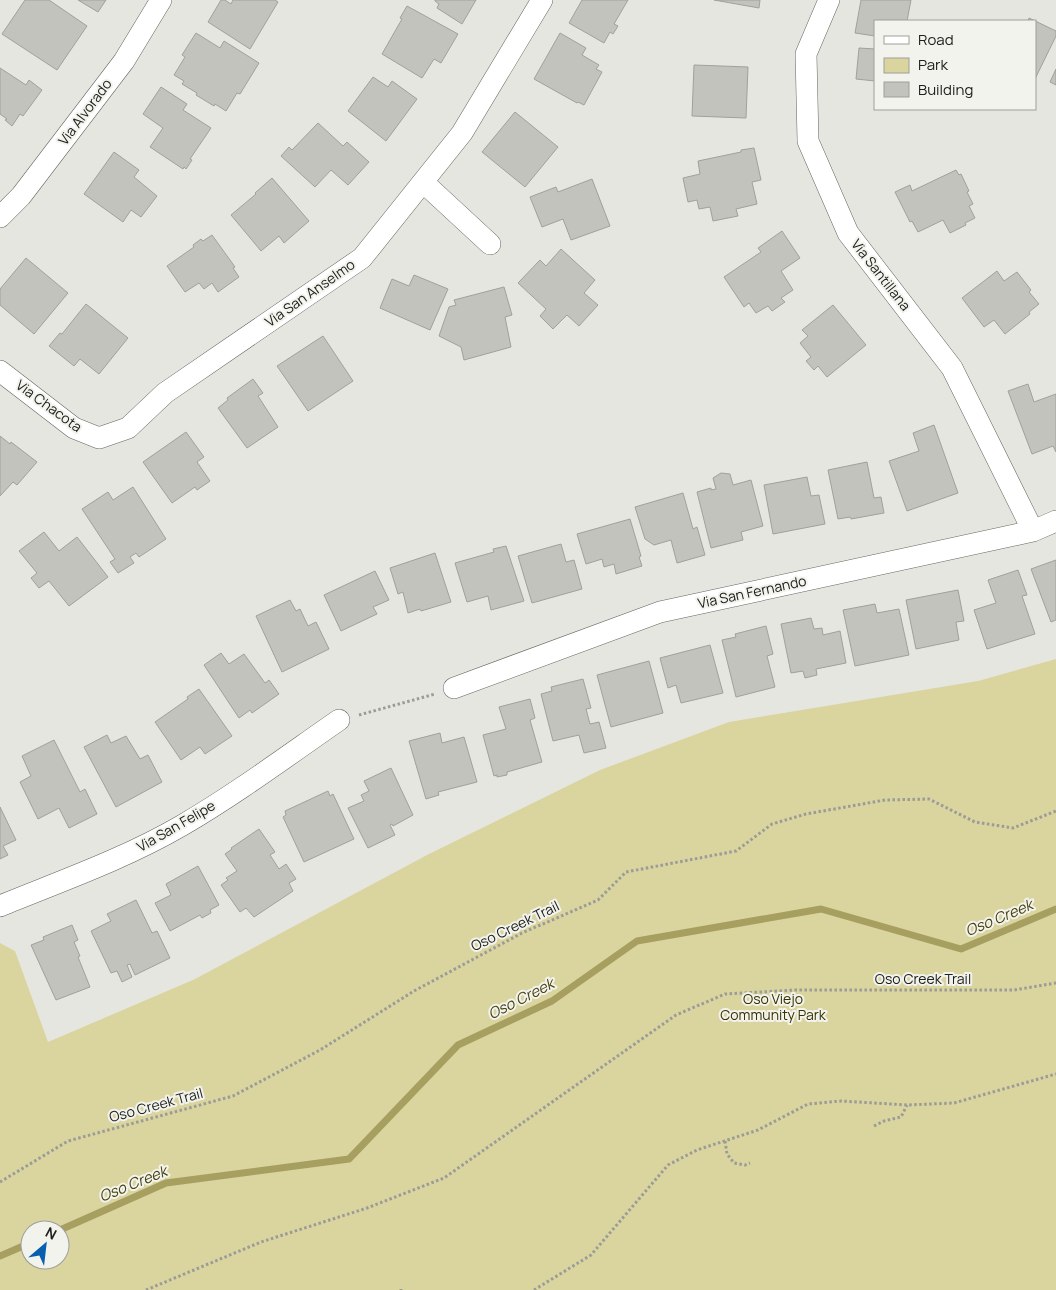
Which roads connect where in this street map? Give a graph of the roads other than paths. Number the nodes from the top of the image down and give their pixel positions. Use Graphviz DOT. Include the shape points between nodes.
graph roads {
  1 [pos="160,0"];
  2 [pos="542,0"];
  3 [pos="828,0"];
  4 [pos="423,182"];
  5 [pos="0,217"];
  6 [pos="490,244"];
  7 [pos="0,371"];
  8 [pos="99,438"];
  9 [pos="1056,522"];
  10 [pos="1033,531"];
  11 [pos="454,688"];
  12 [pos="339,720"];
  13 [pos="0,906"];
  1 -- 5 [label="street, Via Alvorado" via="124,61 21,196"];
  2 -- 4 [label="street, Via San Anselmo" via="462,133"];
  3 -- 10 [label="street, Via Santillana" via="806,54 808,141 848,233 952,368"];
  4 -- 6 [label="street"];
  4 -- 8 [label="street, Via San Anselmo" via="362,258 165,393 128,428"];
  7 -- 8 [label="street, Via Chacota" via="74,428"];
  9 -- 10 [label="street, Via San Fernando"];
  10 -- 11 [label="street, Via San Fernando" via="660,612"];
  12 -- 13 [label="street, Via San Felipe" via="180,826 131,852"];
}
